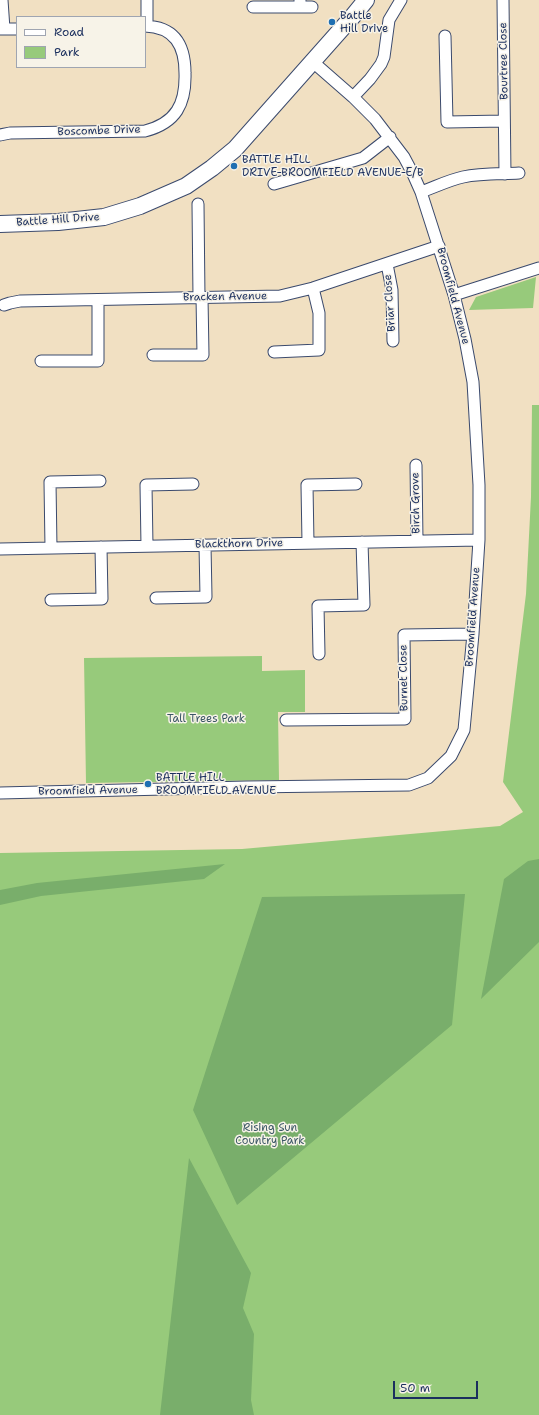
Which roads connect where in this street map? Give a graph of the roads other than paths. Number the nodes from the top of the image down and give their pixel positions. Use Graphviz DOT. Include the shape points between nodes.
graph roads {
  1 [pos="2,0"];
  2 [pos="147,0"];
  3 [pos="366,0"];
  4 [pos="401,0"];
  5 [pos="503,0"];
  6 [pos="300,4"];
  7 [pos="253,7"];
  8 [pos="312,7"];
  9 [pos="146,26"];
  10 [pos="2,29"];
  11 [pos="16,29"];
  12 [pos="445,36"];
  13 [pos="313,62"];
  14 [pos="353,97"];
  15 [pos="504,122"];
  16 [pos="0,135"];
  17 [pos="390,137"];
  18 [pos="520,173"];
  19 [pos="505,174"];
  20 [pos="274,184"];
  21 [pos="422,192"];
  22 [pos="198,204"];
  23 [pos="0,224"];
  24 [pos="439,246"];
  25 [pos="387,264"];
  26 [pos="539,268"];
  27 [pos="314,288"];
  28 [pos="454,295"];
  29 [pos="201,298"];
  30 [pos="98,300"];
  31 [pos="1,304"];
  32 [pos="393,341"];
  33 [pos="274,352"];
  34 [pos="153,355"];
  35 [pos="41,361"];
  36 [pos="416,465"];
  37 [pos="100,481"];
  38 [pos="193,484"];
  39 [pos="356,484"];
  40 [pos="479,540"];
  41 [pos="417,541"];
  42 [pos="362,542"];
  43 [pos="308,543"];
  44 [pos="205,545"];
  45 [pos="147,546"];
  46 [pos="101,547"];
  47 [pos="51,548"];
  48 [pos="0,549"];
  49 [pos="156,598"];
  50 [pos="51,600"];
  51 [pos="473,634"];
  52 [pos="319,654"];
  53 [pos="286,720"];
  54 [pos="0,793"];
  1 -- 10 [label="street"];
  2 -- 9 [label="street"];
  3 -- 13 [label="street, Battle Hill Drive"];
  4 -- 14 [label="street" via="389,20 381,64"];
  5 -- 15 [label="street, Bourtree Close"];
  6 -- 7 [label="street"];
  6 -- 8 [label="street"];
  9 -- 16 [label="street, Boscombe Drive" via="163,29 174,36 184,56 184,97 177,111 166,122 153,129 140,131"];
  10 -- 11 [label="street"];
  12 -- 15 [label="street" via="446,122"];
  13 -- 14 [label="street, Broomfield Avenue"];
  13 -- 23 [label="street, Battle Hill Drive" via="235,149 207,172 174,192 104,217"];
  14 -- 17 [label="street, Broomfield Avenue"];
  15 -- 19 [label="street, Bourtree Close"];
  17 -- 20 [label="street" via="363,158"];
  17 -- 21 [label="street, Broomfield Avenue" via="404,157"];
  18 -- 19 [label="street"];
  19 -- 21 [label="street" via="464,177"];
  21 -- 24 [label="street, Broomfield Avenue"];
  22 -- 29 [label="street"];
  24 -- 25 [label="street, Bracken Avenue"];
  24 -- 28 [label="street, Broomfield Avenue"];
  25 -- 27 [label="street, Bracken Avenue"];
  25 -- 32 [label="street, Briar Close" via="392,290"];
  26 -- 28 [label="street"];
  27 -- 29 [label="street, Bracken Avenue" via="265,298"];
  27 -- 33 [label="street" via="319,313 319,350"];
  28 -- 40 [label="street, Broomfield Avenue" via="466,339 472,382 479,485"];
  29 -- 30 [label="street, Bracken Avenue"];
  29 -- 34 [label="street" via="203,355"];
  30 -- 31 [label="street, Bracken Avenue" via="20,301"];
  30 -- 35 [label="street" via="98,360"];
  36 -- 41 [label="street, Birch Grove"];
  37 -- 47 [label="street" via="50,482"];
  38 -- 45 [label="street" via="146,485"];
  39 -- 43 [label="street" via="307,485"];
  40 -- 41 [label="street, Blackthorn Drive"];
  40 -- 51 [label="street, Broomfield Avenue"];
  41 -- 42 [label="street, Blackthorn Drive"];
  42 -- 43 [label="street, Blackthorn Drive"];
  42 -- 52 [label="street" via="364,605 318,606"];
  43 -- 44 [label="street, Blackthorn Drive"];
  44 -- 45 [label="street, Blackthorn Drive"];
  44 -- 49 [label="street" via="206,597"];
  45 -- 46 [label="street, Blackthorn Drive"];
  46 -- 47 [label="street, Blackthorn Drive"];
  46 -- 50 [label="street" via="102,599"];
  47 -- 48 [label="street, Blackthorn Drive"];
  51 -- 53 [label="street, Burnet Close" via="404,635 405,719"];
  51 -- 54 [label="street, Broomfield Avenue" via="464,730 451,756 428,778 409,785"];
}
